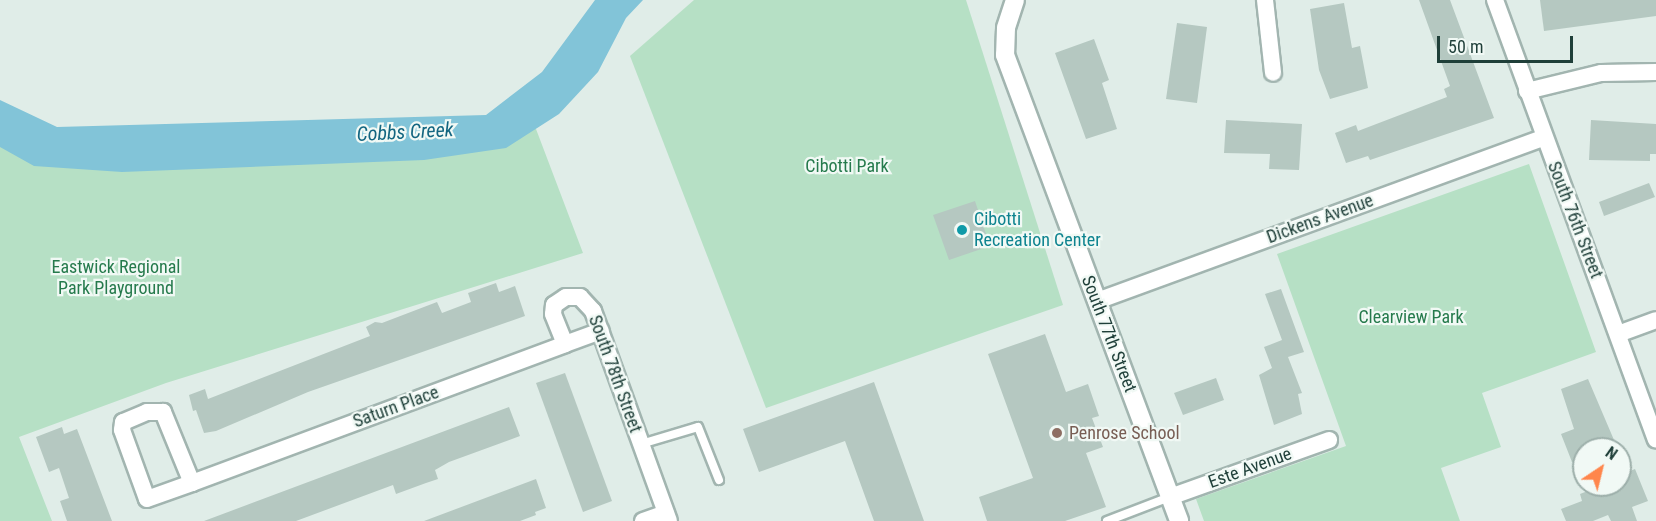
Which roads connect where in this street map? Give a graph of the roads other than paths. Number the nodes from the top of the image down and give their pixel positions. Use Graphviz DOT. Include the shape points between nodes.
graph roads {
  1 [pos="1015,0"];
  2 [pos="1265,0"];
  3 [pos="1495,0"];
  4 [pos="1656,72"];
  5 [pos="1273,73"];
  6 [pos="1527,92"];
  7 [pos="1544,137"];
  8 [pos="1096,302"];
  9 [pos="1656,320"];
  10 [pos="601,332"];
  11 [pos="1618,334"];
  12 [pos="565,344"];
  13 [pos="1656,439"];
  14 [pos="1329,440"];
  15 [pos="641,444"];
  16 [pos="719,480"];
  17 [pos="192,483"];
  18 [pos="1170,497"];
  19 [pos="667,517"];
  20 [pos="643,521"];
  21 [pos="1107,521"];
  22 [pos="1179,521"];
  1 -- 8 [label="street, South 77th Street" via="1005,46 1014,80"];
  2 -- 5 [label="street"];
  3 -- 6 [label="street, South 76th Street"];
  4 -- 6 [label="street" via="1601,73"];
  6 -- 7 [label="street, South 76th Street"];
  7 -- 8 [label="street, Dickens Avenue"];
  7 -- 11 [label="street, South 76th Street"];
  8 -- 18 [label="street, South 77th Street"];
  9 -- 11 [label="street"];
  10 -- 12 [label="street, Saturn Place"];
  10 -- 12 [label="street, South 78th Street" via="587,302 566,297 554,305 553,314"];
  10 -- 15 [label="street, South 78th Street"];
  11 -- 13 [label="street, South 76th Street"];
  12 -- 17 [label="street, Saturn Place"];
  14 -- 18 [label="street, Este Avenue"];
  15 -- 16 [label="lane" via="698,427"];
  15 -- 19 [label="street, South 78th Street"];
  17 -- 17 [label="street, Saturn Place" via="147,499 122,430 123,422 156,411 167,417"];
  18 -- 21 [label="lane"];
  18 -- 22 [label="street, South 77th Street"];
  19 -- 20 [label="street"];
}
